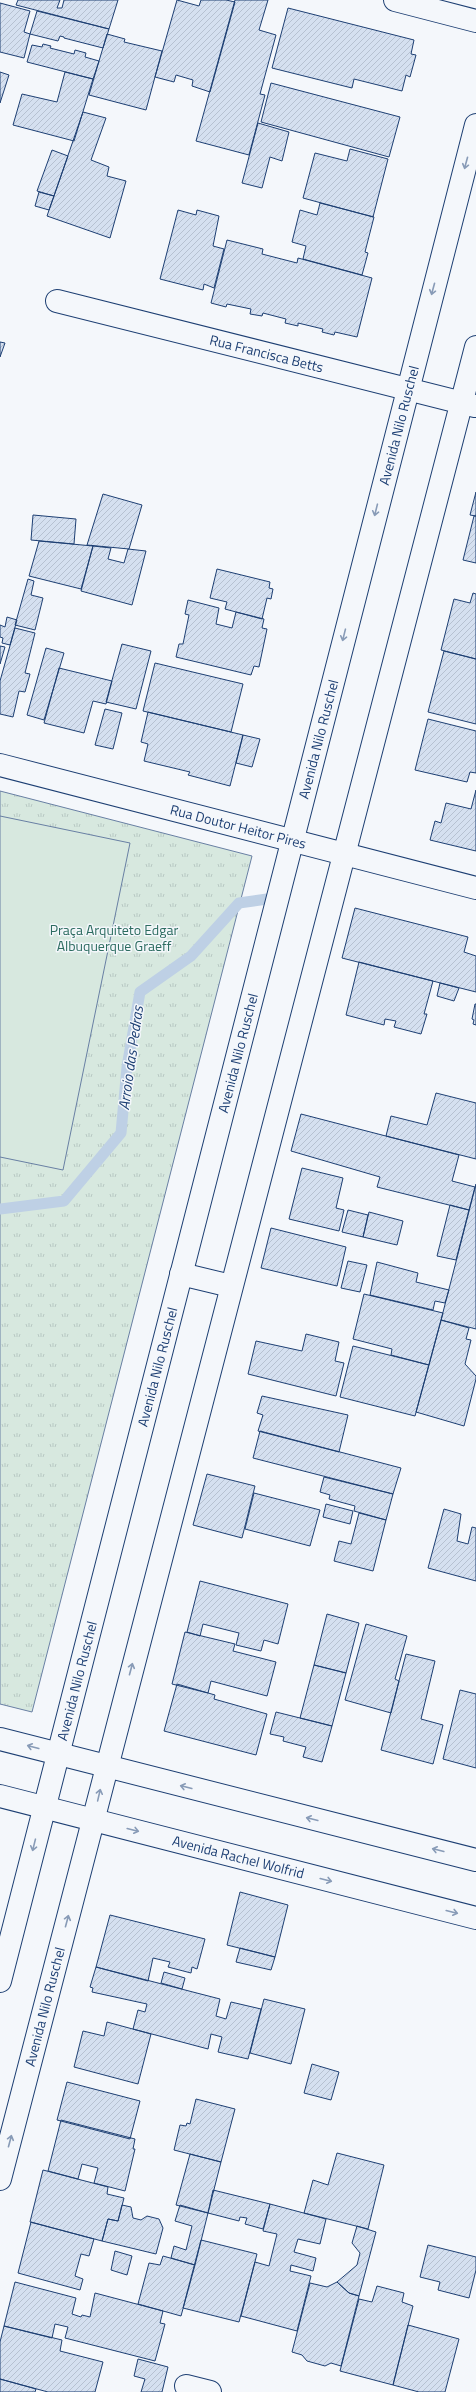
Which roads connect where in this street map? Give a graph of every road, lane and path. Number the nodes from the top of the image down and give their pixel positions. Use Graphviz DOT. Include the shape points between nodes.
graph roads {
  1 [pos="395,0"];
  2 [pos="476,21"];
  3 [pos="476,125"];
  4 [pos="57,301"];
  5 [pos="476,347"];
  6 [pos="407,389"];
  7 [pos="469,405"];
  8 [pos="0,765"];
  9 [pos="291,841"];
  10 [pos="343,854"];
  11 [pos="476,888"];
  12 [pos="181,1274"];
  13 [pos="231,1286"];
  14 [pos="0,1738"];
  15 [pos="58,1754"];
  16 [pos="106,1767"];
  17 [pos="0,1796"];
  18 [pos="44,1807"];
  19 [pos="93,1820"];
  20 [pos="476,1860"];
  21 [pos="476,1918"];
  22 [pos="0,1981"];
  23 [pos="0,2179"];
  24 [pos="186,2386"];
  25 [pos="210,2392"];
  1 -- 2 [label="street"];
  3 -- 6 [label="street, Avenida Nilo Ruschel, one-way"];
  4 -- 6 [label="street, Rua Francisca Betts"];
  5 -- 7 [label="street, Avenida Nilo Ruschel"];
  6 -- 7 [label="street, Rua Francisca Betts"];
  6 -- 9 [label="street, Avenida Nilo Ruschel, one-way"];
  7 -- 10 [label="street, Avenida Nilo Ruschel"];
  8 -- 9 [label="street, Rua Doutor Heitor Pires"];
  9 -- 10 [label="street, Rua Doutor Heitor Pires"];
  9 -- 12 [label="street, Avenida Nilo Ruschel"];
  10 -- 11 [label="street, Rua Doutor Heitor Pires"];
  10 -- 13 [label="street, Avenida Nilo Ruschel"];
  12 -- 13 [label="street"];
  12 -- 15 [label="street, Avenida Nilo Ruschel"];
  16 -- 13 [label="street, Avenida Nilo Ruschel, one-way"];
  15 -- 14 [label="street, one-way"];
  15 -- 16 [label="street"];
  15 -- 18 [label="street, Avenida Nilo Ruschel"];
  19 -- 16 [label="street, Avenida Nilo Ruschel, one-way"];
  20 -- 16 [label="street, one-way"];
  17 -- 18 [label="street, Avenida Rachel Wolfrid"];
  18 -- 19 [label="street, Avenida Rachel Wolfrid"];
  18 -- 22 [label="street, Avenida Nilo Ruschel, one-way"];
  19 -- 21 [label="street, Avenida Rachel Wolfrid, one-way"];
  23 -- 19 [label="street, Avenida Nilo Ruschel, one-way"];
  24 -- 25 [label="street"];
}
